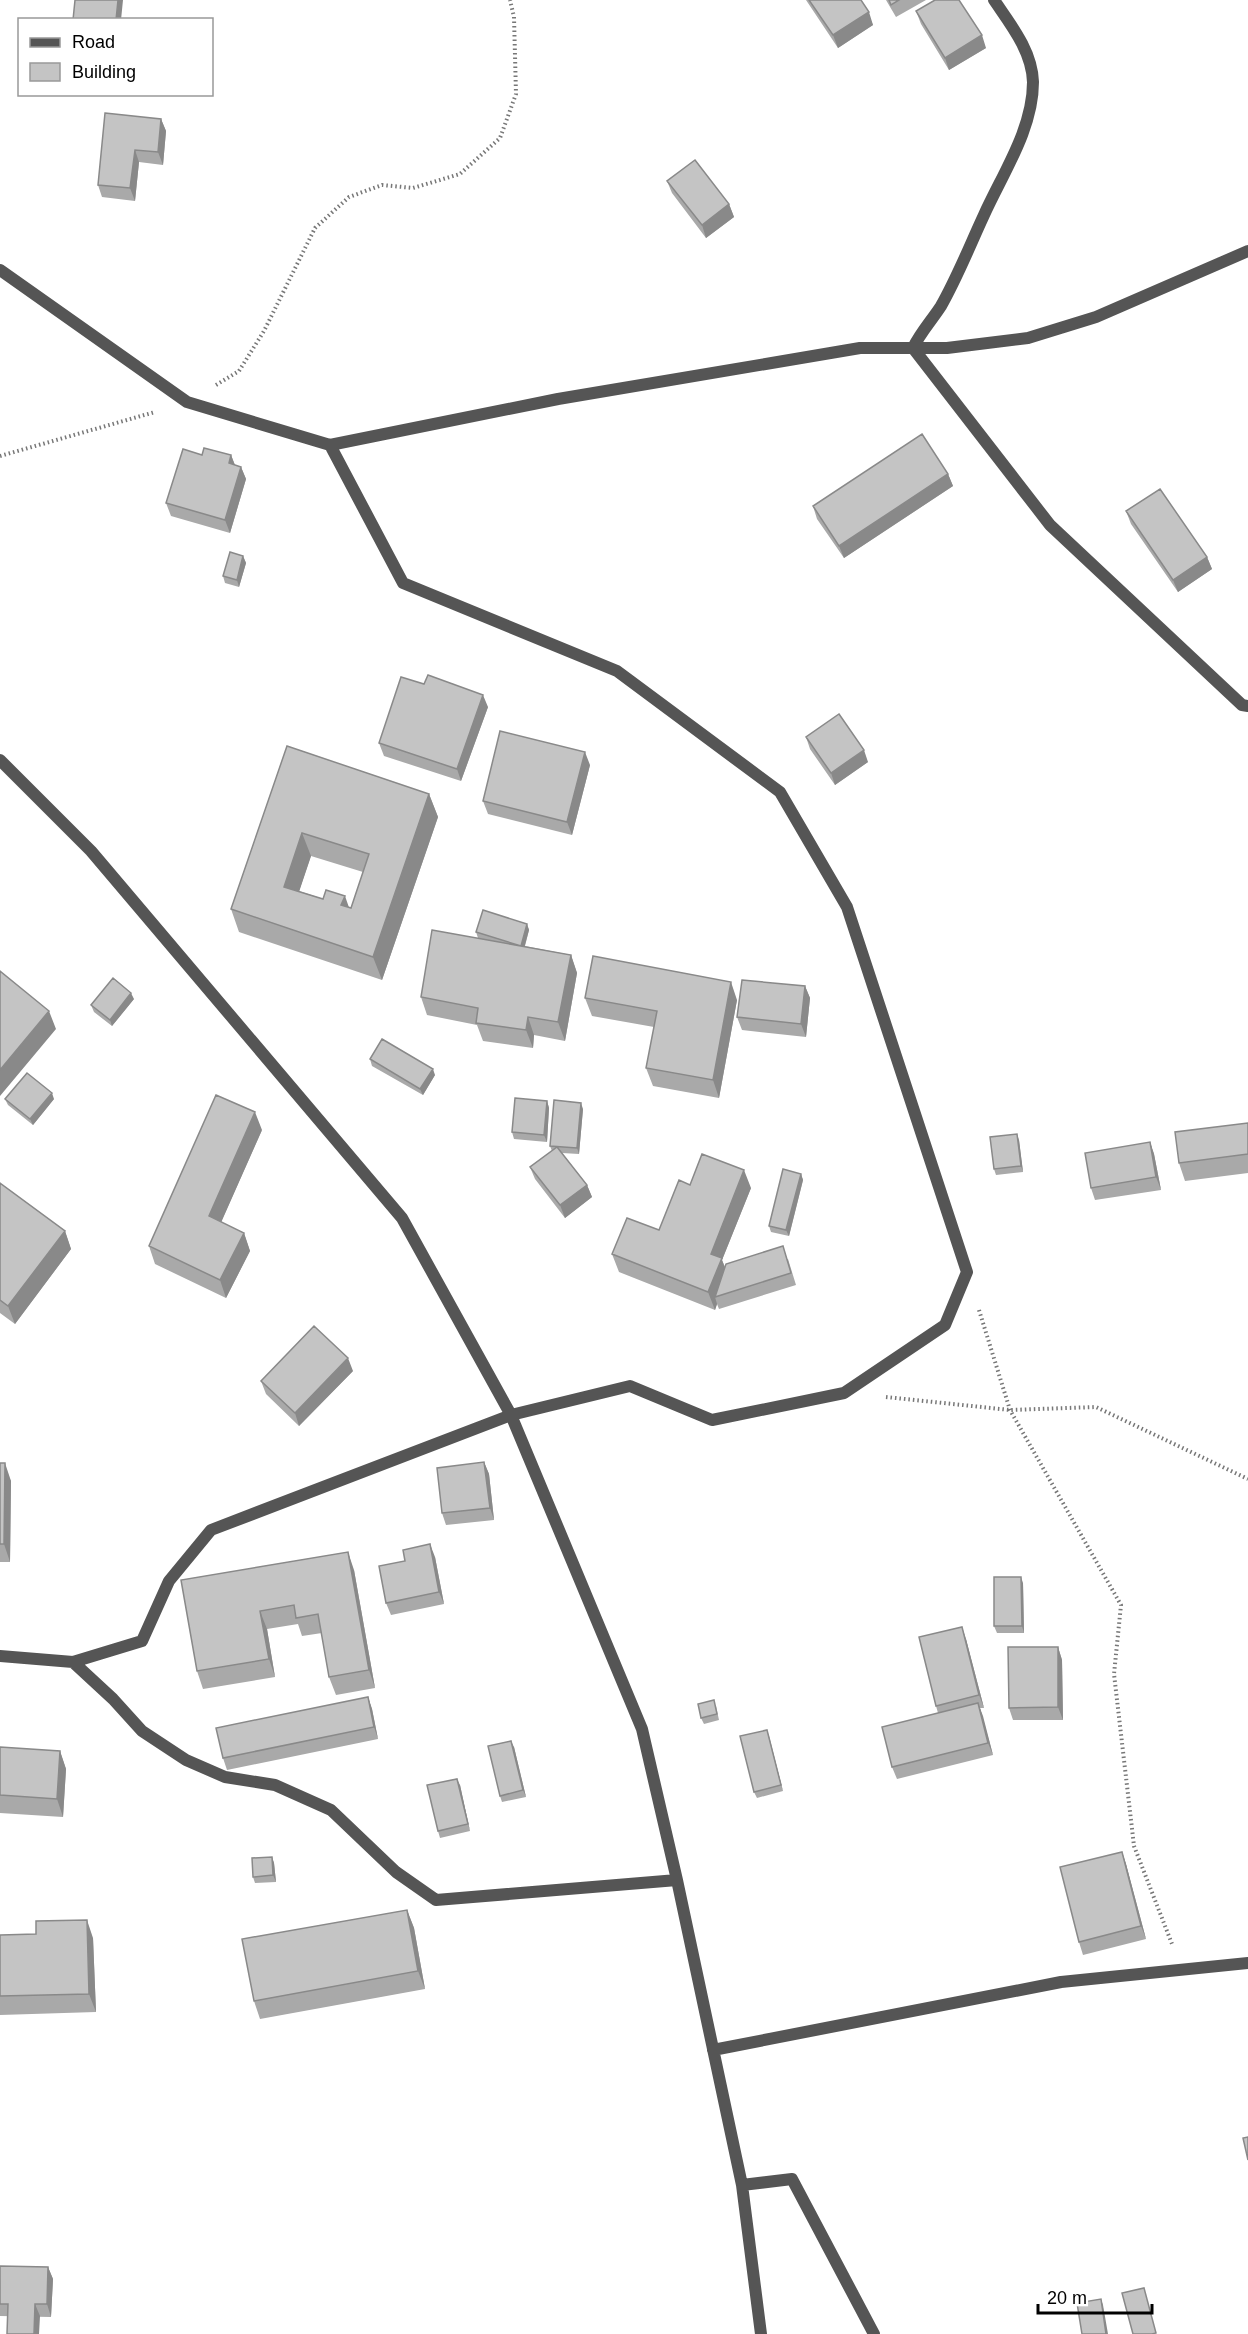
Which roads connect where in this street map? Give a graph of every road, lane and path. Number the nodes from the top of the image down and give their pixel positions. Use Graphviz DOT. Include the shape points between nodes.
graph roads {
  1 [pos="510,0"];
  2 [pos="994,0"];
  3 [pos="1248,251"];
  4 [pos="0,270"];
  5 [pos="912,348"];
  6 [pos="187,402"];
  7 [pos="330,445"];
  8 [pos="0,456"];
  9 [pos="1248,706"];
  10 [pos="0,760"];
  11 [pos="967,1272"];
  12 [pos="844,1393"];
  13 [pos="1010,1410"];
  14 [pos="511,1415"];
  15 [pos="1248,1479"];
  16 [pos="0,1656"];
  17 [pos="73,1662"];
  18 [pos="677,1880"];
  19 [pos="1248,1963"];
  20 [pos="1182,1970"];
  21 [pos="713,2050"];
  22 [pos="742,2185"];
  23 [pos="761,2333"];
  24 [pos="874,2334"];
  1 -- 6 [label="path" via="516,94 500,138 459,174 413,188 382,185 349,197 315,228 264,331 239,371"];
  2 -- 5 [label="street" via="1023,44 1033,81 1027,118 963,265"];
  3 -- 5 [label="street" via="1096,318 1028,338 947,348"];
  4 -- 6 [label="street"];
  5 -- 7 [label="street" via="849,350 558,399"];
  5 -- 9 [label="street" via="1050,525 1242,705"];
  6 -- 7 [label="street"];
  6 -- 8 [label="path"];
  7 -- 11 [label="street" via="403,584 616,671 780,792 847,907"];
  10 -- 14 [label="street" via="91,851 402,1218"];
  11 -- 12 [label="street" via="945,1325"];
  11 -- 13 [label="path"];
  12 -- 13 [label="path"];
  12 -- 14 [label="street" via="712,1420 630,1386"];
  13 -- 15 [label="path" via="1096,1407"];
  13 -- 20 [label="path" via="1121,1605 1114,1674 1134,1846"];
  14 -- 17 [label="street" via="211,1530 169,1581 142,1641"];
  14 -- 18 [label="street" via="642,1729"];
  16 -- 17 [label="street"];
  17 -- 18 [label="street" via="142,1731 186,1760 225,1777 275,1785 331,1810 396,1872 436,1900"];
  18 -- 21 [label="street"];
  19 -- 20 [label="street"];
  20 -- 21 [label="street" via="1061,1982"];
  21 -- 22 [label="street"];
  22 -- 23 [label="street"];
  22 -- 24 [label="street" via="792,2179"];
}
